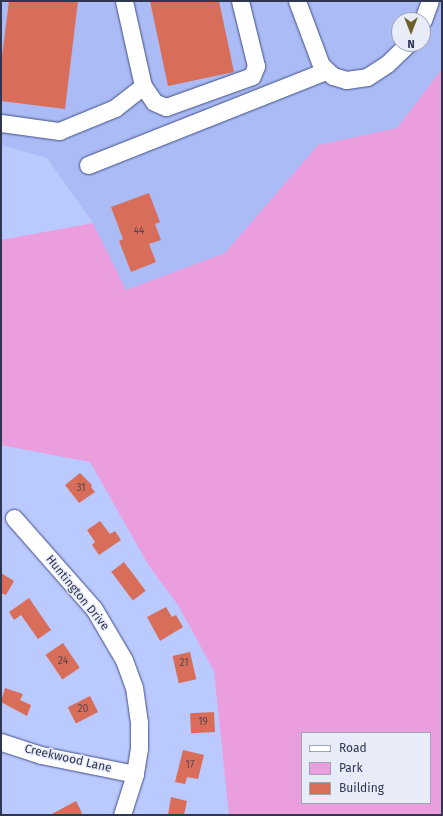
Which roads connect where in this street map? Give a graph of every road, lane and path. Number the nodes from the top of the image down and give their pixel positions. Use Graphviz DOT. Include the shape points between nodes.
graph roads {
  1 [pos="124,1"];
  2 [pos="240,1"];
  3 [pos="297,1"];
  4 [pos="430,1"];
  5 [pos="426,12"];
  6 [pos="400,52"];
  7 [pos="323,68"];
  8 [pos="143,86"];
  9 [pos="1,123"];
  10 [pos="88,165"];
  11 [pos="14,518"];
  12 [pos="1,742"];
  13 [pos="135,774"];
  14 [pos="122,815"];
  1 -- 8 [label="street"];
  2 -- 8 [label="street" via="256,66 252,76 166,107 154,102"];
  3 -- 7 [label="street"];
  4 -- 5 [label="street"];
  6 -- 7 [label="street" via="387,64 367,76 346,80"];
  7 -- 10 [label="street"];
  8 -- 9 [label="street" via="115,108 59,131"];
  11 -- 13 [label="street, Huntington Drive" via="94,609 124,660 134,687 139,722"];
  12 -- 13 [label="street, Creekwood Lane" via="41,755"];
  13 -- 14 [label="street, Huntington Drive"];
}
